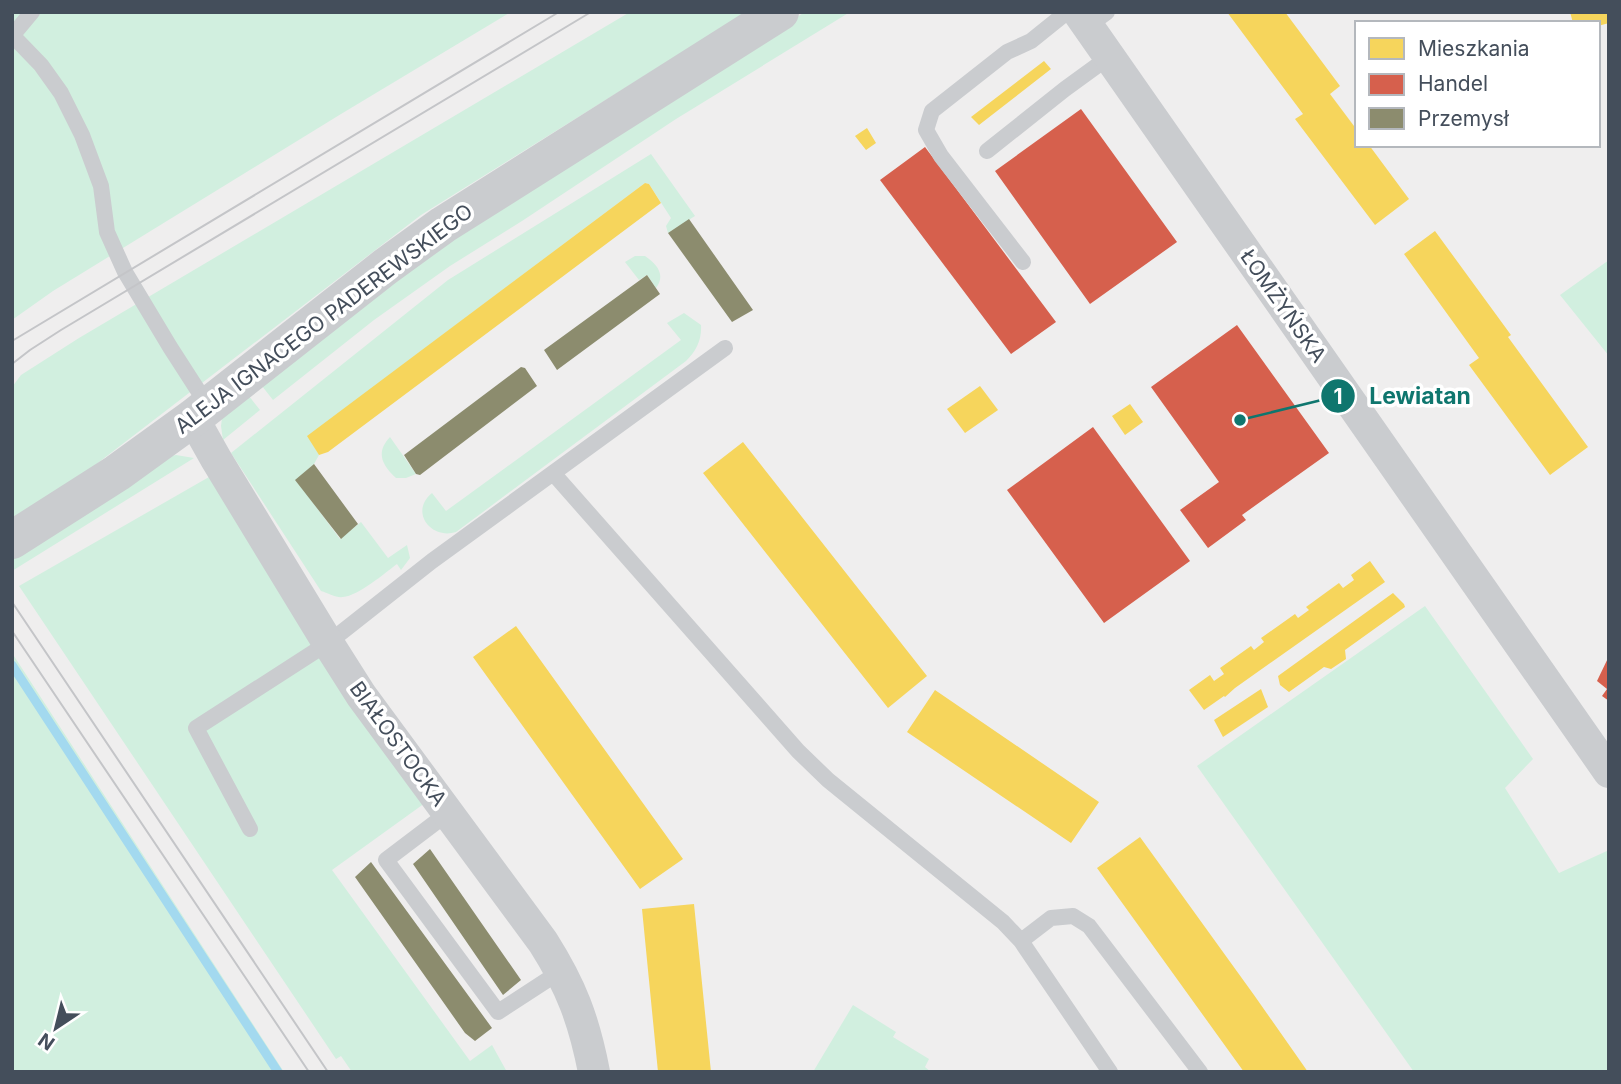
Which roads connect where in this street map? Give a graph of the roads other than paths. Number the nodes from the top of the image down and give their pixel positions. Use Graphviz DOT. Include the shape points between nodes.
graph roads {
  1 [pos="32,12"];
  2 [pos="780,12"];
  3 [pos="1085,16"];
  4 [pos="12,36"];
  5 [pos="1109,57"];
  6 [pos="987,151"];
  7 [pos="1023,262"];
  8 [pos="725,348"];
  9 [pos="201,412"];
  10 [pos="553,473"];
  11 [pos="12,540"];
  12 [pos="328,643"];
  13 [pos="1609,772"];
  14 [pos="448,813"];
  15 [pos="250,829"];
  16 [pos="1021,941"];
  17 [pos="561,971"];
  18 [pos="594,1072"];
  19 [pos="1110,1072"];
  20 [pos="1200,1072"];
  1 -- 4 [label="lane"];
  2 -- 9 [label="street, ALEJA IGNACEGO PADEREWSKIEGO" via="443,225"];
  3 -- 5 [label="street, ŁOMŻYŃSKA"];
  3 -- 7 [label="lane" via="1007,52 932,111 926,130"];
  4 -- 9 [label="lane" via="61,93 101,187 107,232"];
  5 -- 6 [label="lane"];
  5 -- 13 [label="street, ŁOMŻYŃSKA"];
  8 -- 10 [label="lane"];
  9 -- 11 [label="street, ALEJA IGNACEGO PADEREWSKIEGO"];
  9 -- 12 [label="street, BIAŁOSTOCKA" via="216,459"];
  10 -- 12 [label="lane"];
  10 -- 16 [label="lane" via="798,751"];
  12 -- 14 [label="street, BIAŁOSTOCKA"];
  12 -- 15 [label="lane" via="196,729"];
  14 -- 17 [label="street, BIAŁOSTOCKA"];
  14 -- 17 [label="lane" via="386,860 498,1012"];
  16 -- 19 [label="lane"];
  16 -- 20 [label="lane" via="1051,918 1073,916 1089,926"];
  17 -- 18 [label="street, BIAŁOSTOCKA" via="588,1040"];
}
